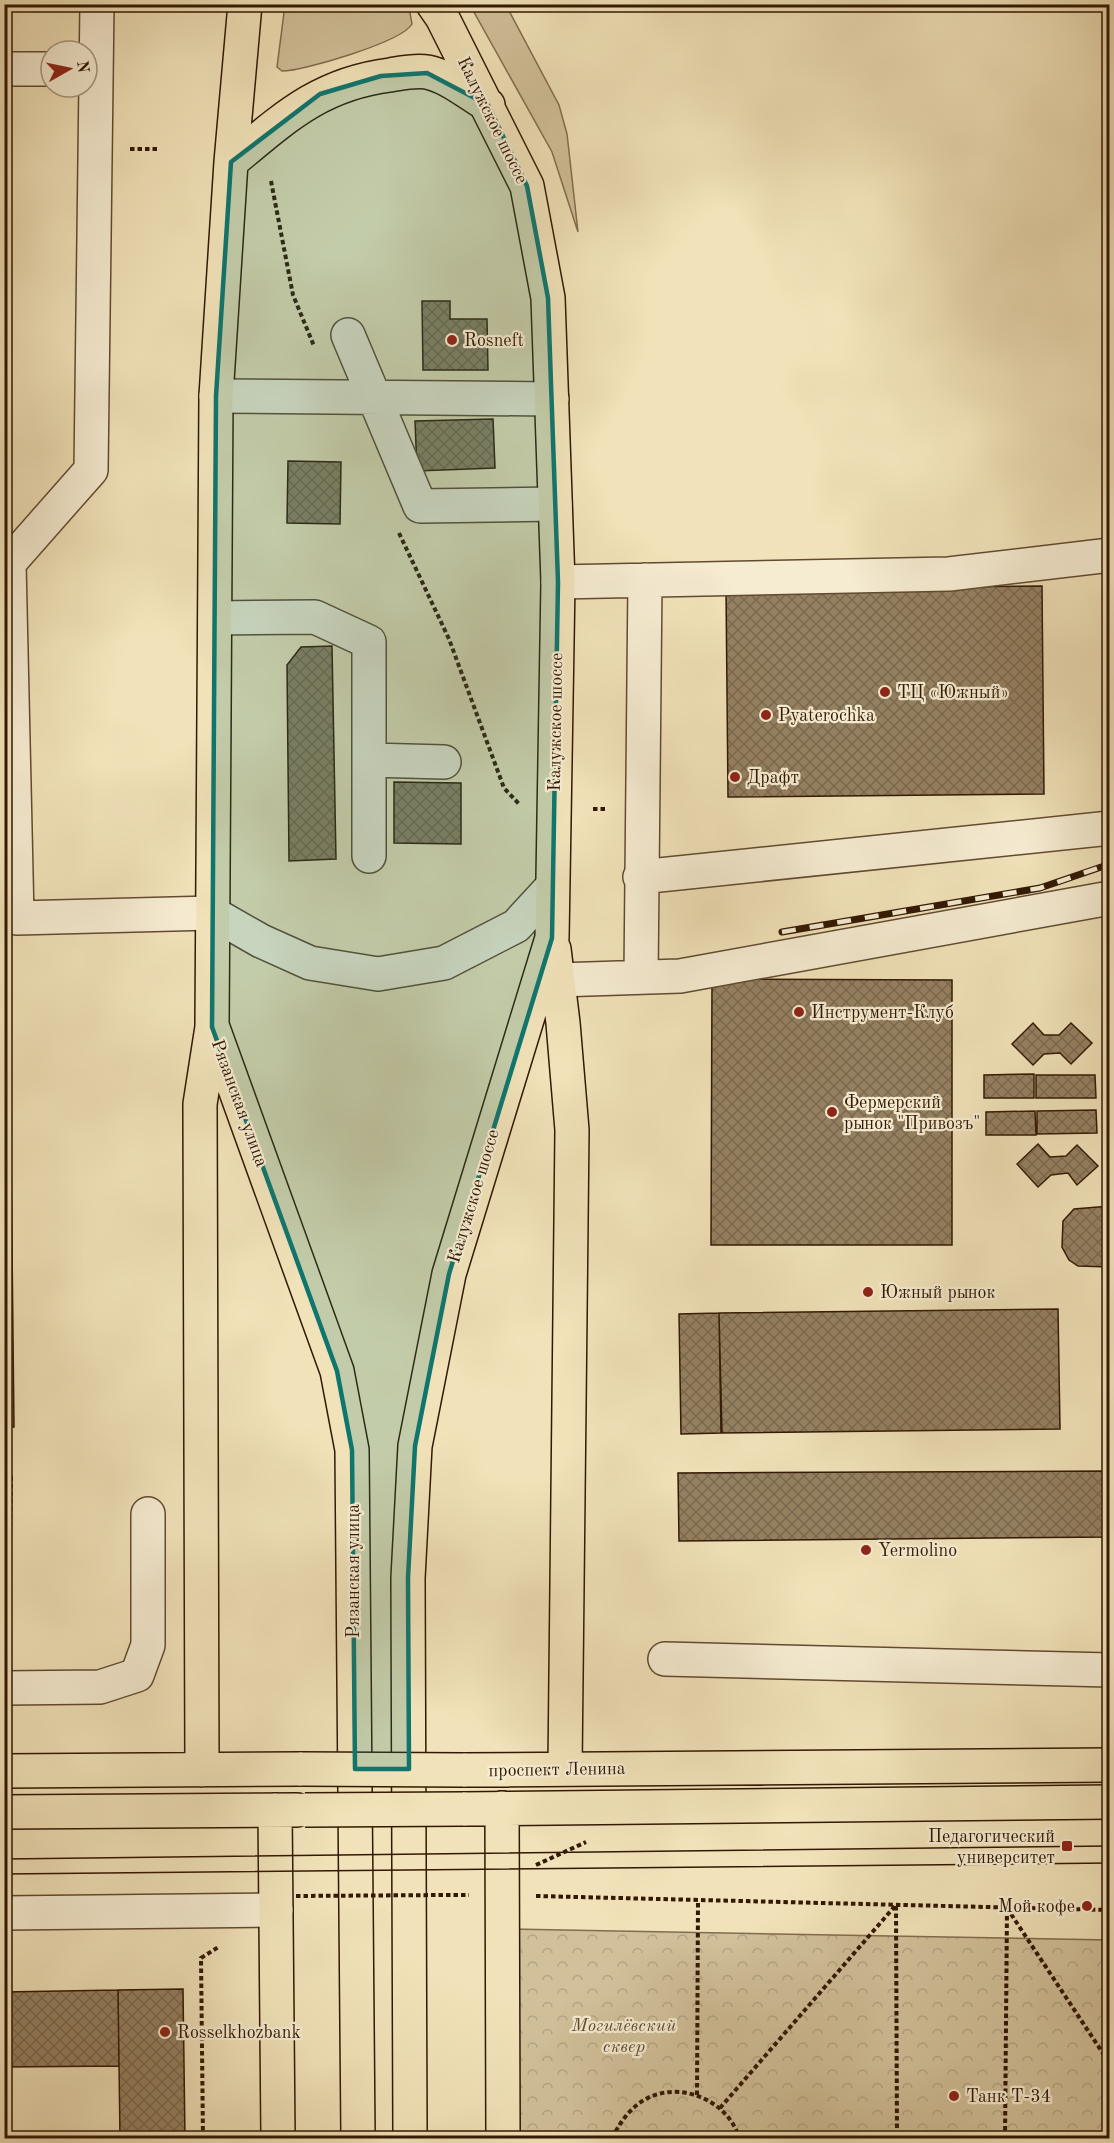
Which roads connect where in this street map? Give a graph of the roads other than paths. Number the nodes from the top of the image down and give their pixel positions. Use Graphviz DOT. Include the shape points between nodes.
graph roads {
  1 [pos="97,4"];
  2 [pos="245,4"];
  3 [pos="433,4"];
  4 [pos="94,39"];
  5 [pos="4,69"];
  6 [pos="39,69"];
  7 [pos="92,99"];
  8 [pos="488,105"];
  9 [pos="231,162"];
  10 [pos="348,335"];
  11 [pos="216,396"];
  12 [pos="376,398"];
  13 [pos="552,399"];
  14 [pos="555,504"];
  15 [pos="1110,555"];
  16 [pos="7,563"];
  17 [pos="645,580"];
  18 [pos="558,582"];
  19 [pos="214,618"];
  20 [pos="370,760"];
  21 [pos="444,762"];
  22 [pos="1110,828"];
  23 [pos="369,855"];
  24 [pos="640,877"];
  25 [pos="551,888"];
  26 [pos="1110,898"];
  27 [pos="212,913"];
  28 [pos="552,938"];
  29 [pos="641,977"];
  30 [pos="558,980"];
  31 [pos="213,1027"];
  32 [pos="148,1514"];
  33 [pos="665,1659"];
  34 [pos="1110,1670"];
  35 [pos="4,1688"];
  36 [pos="1110,1765"];
  37 [pos="565,1768"];
  38 [pos="202,1770"];
  39 [pos="4,1771"];
  40 [pos="1110,1802"];
  41 [pos="502,1808"];
  42 [pos="290,1810"];
  43 [pos="4,1812"];
  44 [pos="286,1903"];
  45 [pos="4,1913"];
  46 [pos="278,2139"];
  47 [pos="358,2139"];
  48 [pos="410,2139"];
  49 [pos="503,2139"];
  1 -- 4 [label="street"];
  2 -- 9 [label="main road"];
  3 -- 8 [label="main road, Калужское шоссе"];
  5 -- 6 [label="street"];
  7 -- 16 [label="street" via="91,470"];
  8 -- 9 [label="main road" via="427,72 348,83 296,109"];
  8 -- 13 [label="main road, Калужское шоссе" via="527,186 548,298"];
  9 -- 11 [label="main road"];
  10 -- 12 [label="street"];
  11 -- 12 [label="street"];
  11 -- 19 [label="main road"];
  12 -- 13 [label="street"];
  12 -- 14 [label="street" via="420,506"];
  13 -- 14 [label="main road, Калужское шоссе"];
  14 -- 18 [label="main road, Калужское шоссе"];
  15 -- 17 [label="street" via="949,574"];
  16 -- 27 [label="street" via="16,918"];
  17 -- 18 [label="street"];
  17 -- 24 [label="street"];
  18 -- 25 [label="main road, Калужское шоссе"];
  19 -- 20 [label="street" via="315,617 369,642"];
  19 -- 27 [label="main road"];
  20 -- 21 [label="street"];
  20 -- 23 [label="street"];
  22 -- 24 [label="street"];
  24 -- 29 [label="street"];
  25 -- 27 [label="street" via="516,926 444,963 378,974 310,963"];
  25 -- 28 [label="main road, Калужское шоссе"];
  26 -- 29 [label="street" via="680,976"];
  27 -- 31 [label="main road"];
  28 -- 30 [label="main road"];
  28 -- 48 [label="main road, Калужское шоссе" via="449,1274 415,1446 408,1578"];
  29 -- 30 [label="street"];
  30 -- 37 [label="main road" via="572,1130"];
  31 -- 38 [label="main road" via="200,1104"];
  31 -- 47 [label="main road, Рязанская улица" via="337,1371 352,1450"];
  32 -- 35 [label="street" via="148,1645 136,1675 100,1687"];
  33 -- 34 [label="street"];
  36 -- 37 [label="main road, проспект Ленина"];
  37 -- 38 [label="main road, проспект Ленина, bridge"];
  38 -- 39 [label="main road, проспект Ленина"];
  40 -- 41 [label="main road"];
  41 -- 42 [label="main road, bridge"];
  41 -- 49 [label="main road"];
  42 -- 43 [label="main road"];
  42 -- 44 [label="main road"];
  44 -- 45 [label="street"];
  44 -- 46 [label="main road"];
}
